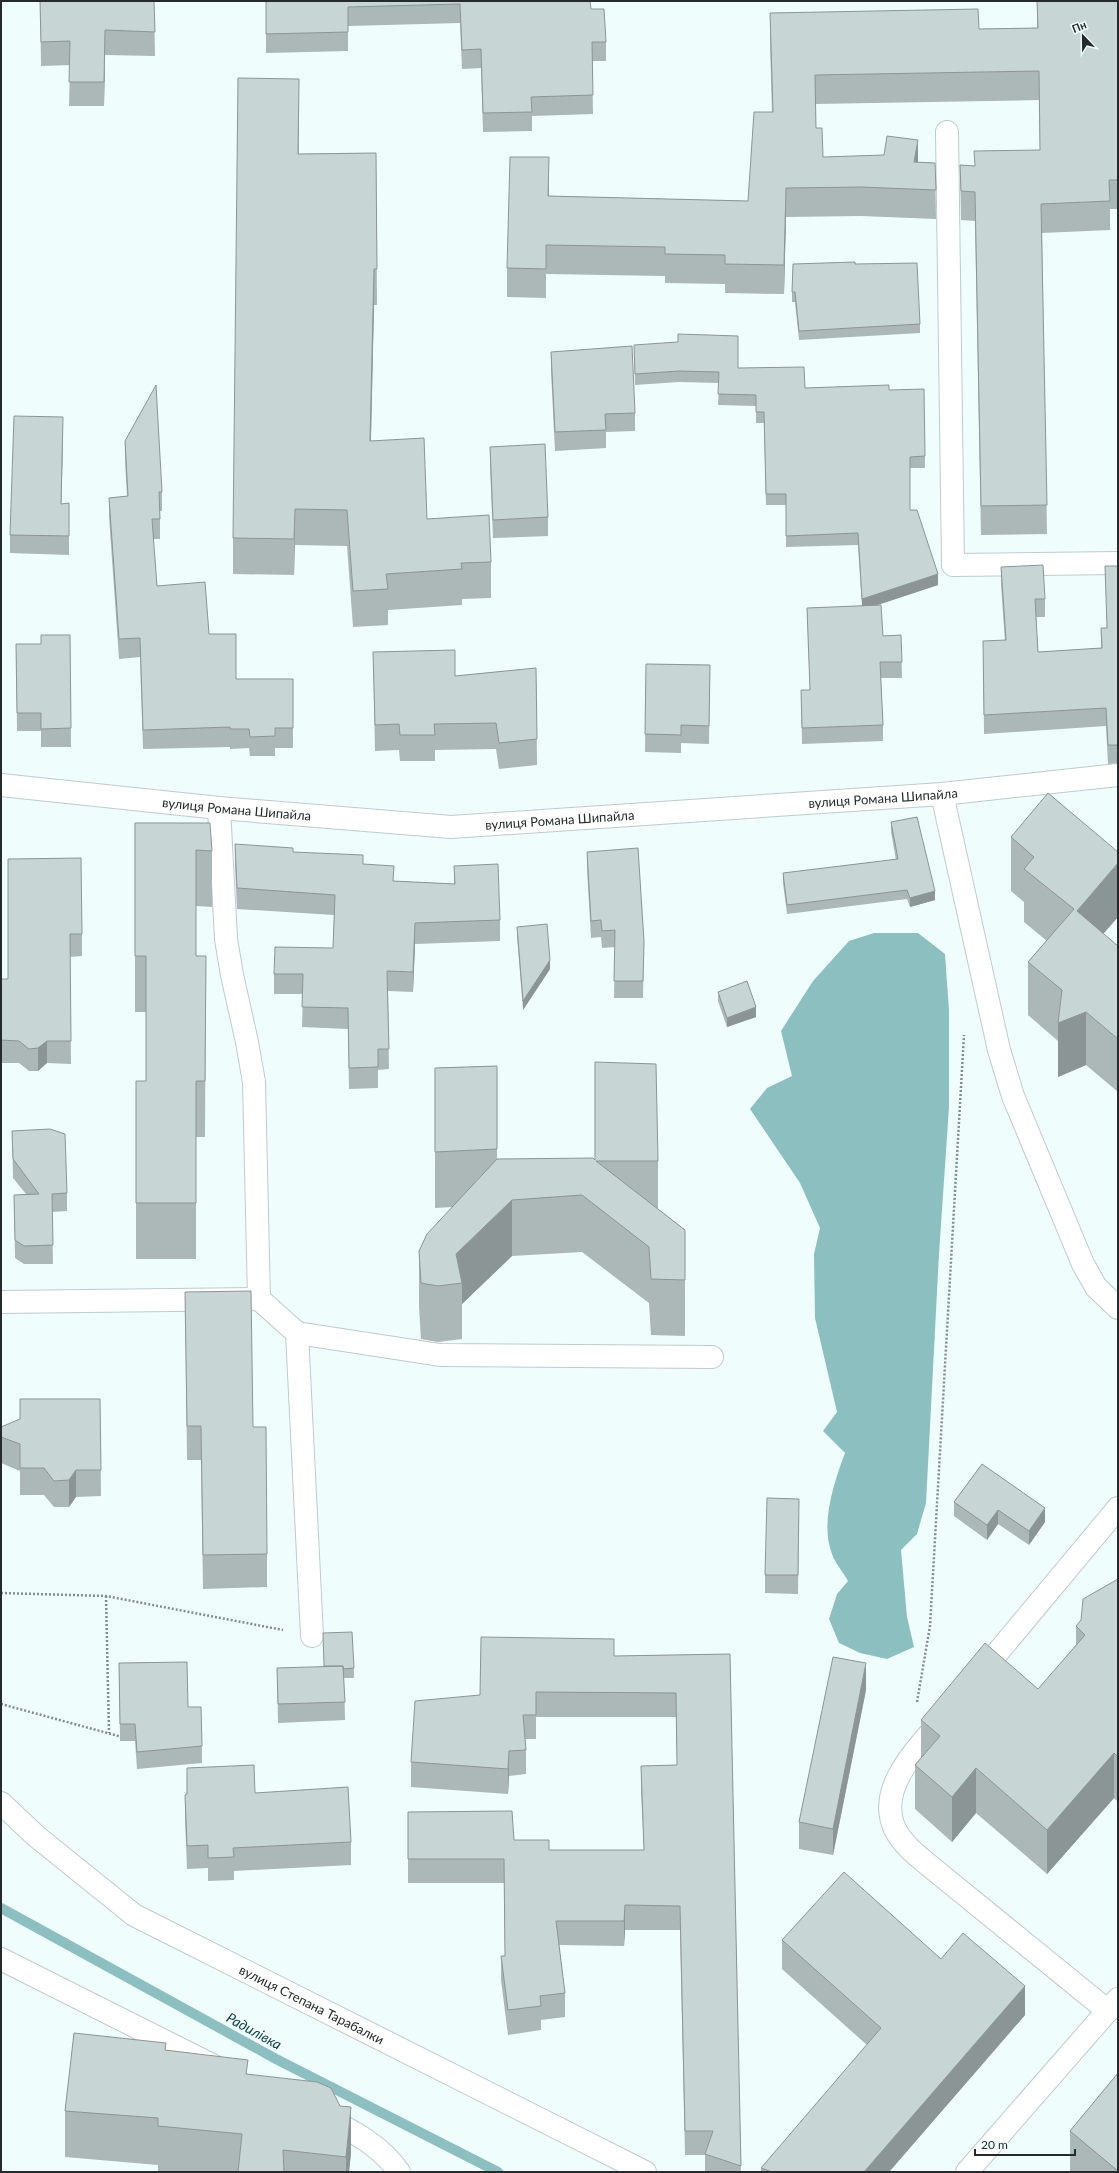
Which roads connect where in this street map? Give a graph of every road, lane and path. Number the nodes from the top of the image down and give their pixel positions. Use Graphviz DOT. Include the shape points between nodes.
graph roads {
  1 [pos="947,132"];
  2 [pos="1118,563"];
  3 [pos="1118,776"];
  4 [pos="1,784"];
  5 [pos="942,794"];
  6 [pos="219,808"];
  7 [pos="965,1030"];
  8 [pos="259,1299"];
  9 [pos="1,1302"];
  10 [pos="1118,1308"];
  11 [pos="297,1333"];
  12 [pos="712,1357"];
  13 [pos="1118,1508"];
  14 [pos="1,1593"];
  15 [pos="106,1596"];
  16 [pos="312,1636"];
  17 [pos="967,1690"];
  18 [pos="1,1704"];
  19 [pos="917,1705"];
  20 [pos="952,1707"];
  21 [pos="109,1734"];
  22 [pos="124,1738"];
  23 [pos="1,1803"];
  24 [pos="1,1959"];
  25 [pos="1113,2005"];
  26 [pos="232,2075"];
  27 [pos="302,2108"];
  28 [pos="399,2172"];
  29 [pos="646,2172"];
  30 [pos="967,2172"];
  1 -- 2 [label="street" via="952,565"];
  3 -- 5 [label="street, вулиця Романа Шипайла"];
  4 -- 6 [label="street, вулиця Романа Шипайла"];
  5 -- 6 [label="street, вулиця Романа Шипайла" via="451,827"];
  5 -- 10 [label="street" via="999,1050 1013,1096 1084,1264 1096,1287"];
  6 -- 8 [label="street" via="226,939 254,1082"];
  7 -- 19 [label="path" via="930,1626"];
  8 -- 9 [label="street"];
  8 -- 11 [label="street"];
  11 -- 12 [label="street" via="440,1356"];
  11 -- 16 [label="street"];
  13 -- 17 [label="street"];
  14 -- 15 [label="path"];
  15 -- 16 [label="path"];
  15 -- 21 [label="path"];
  18 -- 21 [label="path"];
  20 -- 25 [label="street" via="900,1773 890,1806 895,1828 907,1846 926,1863"];
  21 -- 22 [label="path"];
  23 -- 29 [label="street, вулиця Степана Тарабалки" via="36,1836 134,1915"];
  24 -- 26 [label="street"];
  25 -- 30 [label="street"];
  27 -- 28 [label="street" via="357,2134 384,2153"];
}
